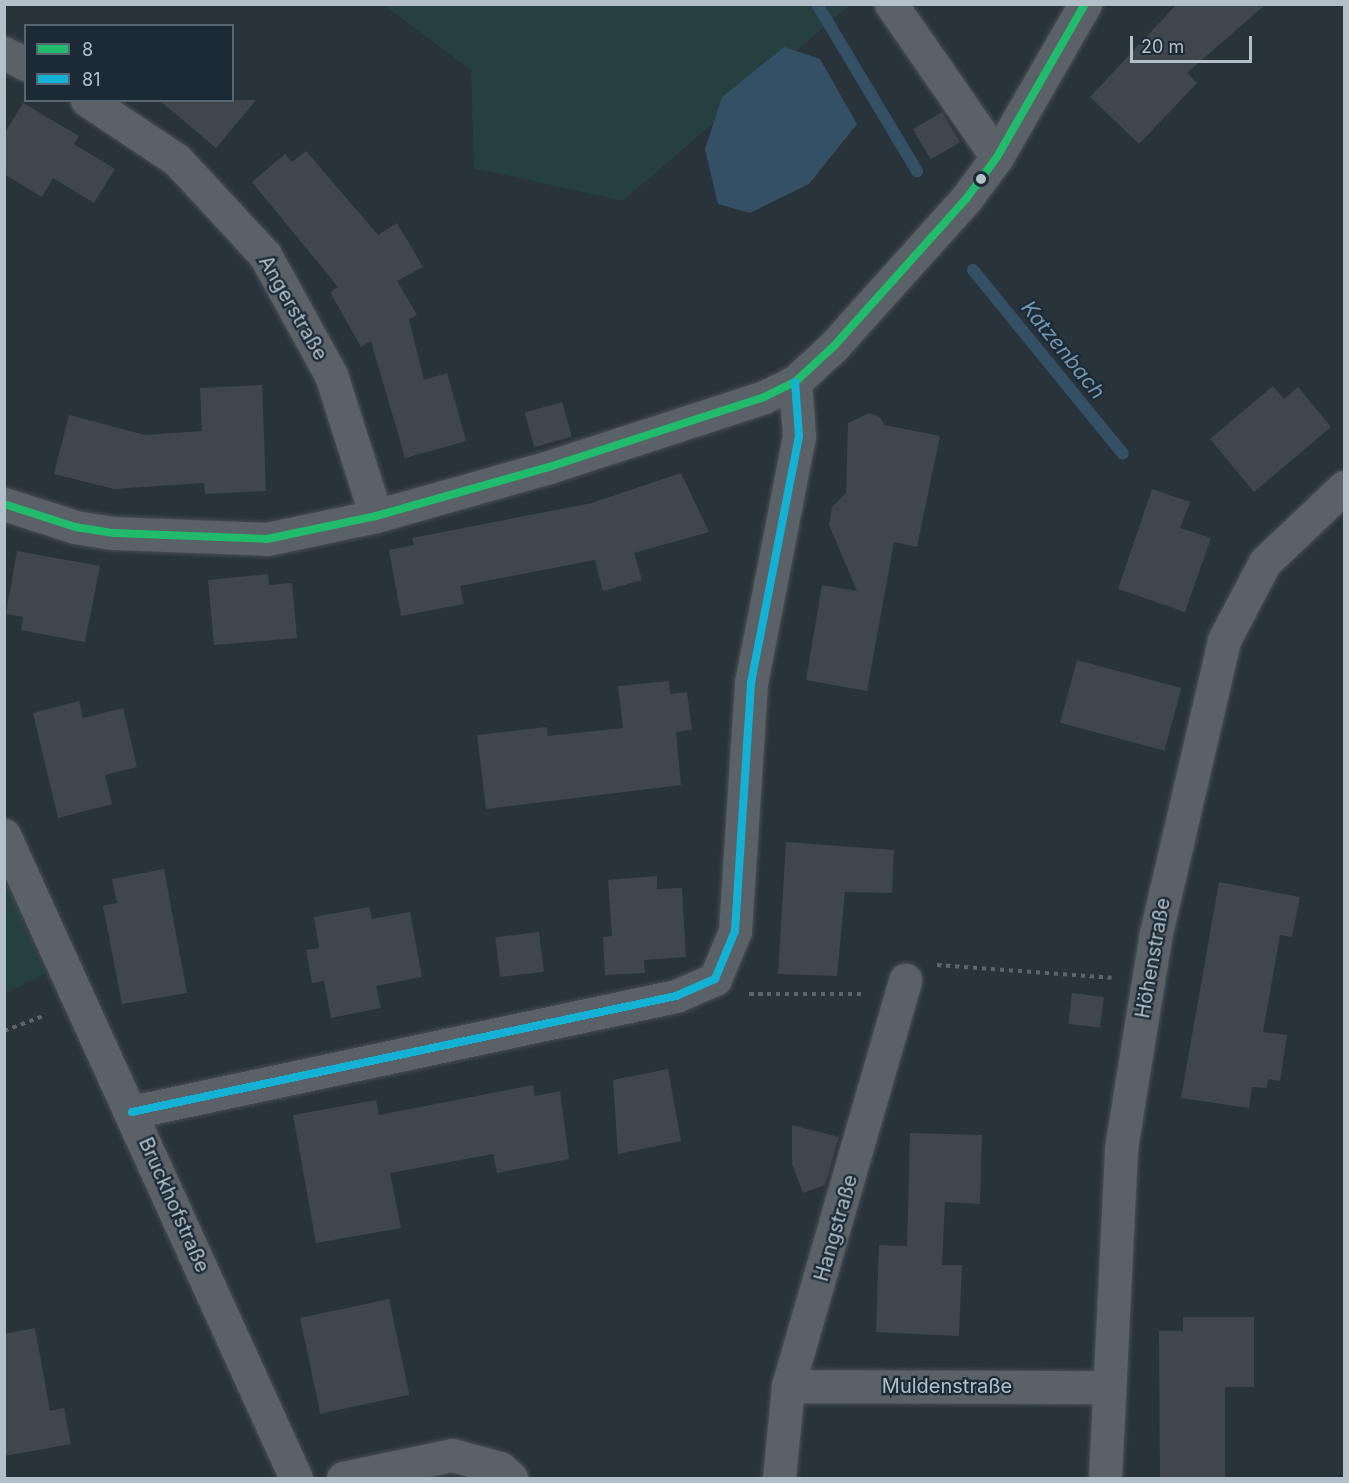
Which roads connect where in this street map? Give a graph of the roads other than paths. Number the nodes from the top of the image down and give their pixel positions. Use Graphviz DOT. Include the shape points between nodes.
graph roads {
  1 [pos="891,4"];
  2 [pos="1085,4"];
  3 [pos="4,53"];
  4 [pos="24,63"];
  5 [pos="90,102"];
  6 [pos="997,157"];
  7 [pos="795,382"];
  8 [pos="1344,487"];
  9 [pos="4,504"];
  10 [pos="376,516"];
  11 [pos="4,835"];
  12 [pos="905,980"];
  13 [pos="132,1112"];
  14 [pos="788,1386"];
  15 [pos="1106,1387"];
  16 [pos="296,1479"];
  17 [pos="343,1479"];
  18 [pos="511,1479"];
  19 [pos="779,1479"];
  20 [pos="1105,1479"];
  1 -- 6 [label="street"];
  2 -- 6 [label="street"];
  3 -- 4 [label="street"];
  5 -- 10 [label="street, Angerstraße" via="177,160 265,255 331,375"];
  6 -- 7 [label="street" via="911,267"];
  7 -- 10 [label="street" via="739,407"];
  7 -- 13 [label="street" via="799,436 751,683 735,931 715,979 676,996"];
  8 -- 15 [label="street, Höhenstraße" via="1265,562 1224,640 1156,933 1121,1148"];
  9 -- 10 [label="street" via="75,527 219,539 267,539"];
  11 -- 13 [label="street, Bruckhofstraße"];
  12 -- 14 [label="street, Hangstraße"];
  13 -- 16 [label="street, Bruckhofstraße"];
  14 -- 15 [label="street, Muldenstraße"];
  14 -- 19 [label="street, Hangstraße"];
  15 -- 20 [label="street, Höhenstraße"];
  17 -- 18 [label="street" via="452,1455 500,1468"];
}
